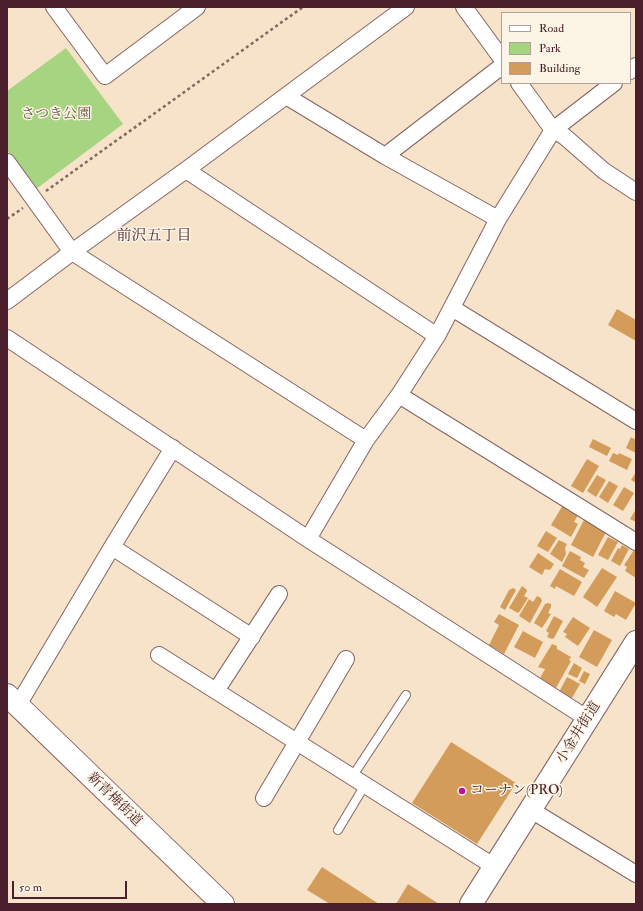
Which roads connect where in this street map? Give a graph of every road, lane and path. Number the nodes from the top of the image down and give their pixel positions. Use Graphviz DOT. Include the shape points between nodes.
graph roads {
  1 [pos="54,7"];
  2 [pos="303,7"];
  3 [pos="406,7"];
  4 [pos="464,7"];
  5 [pos="192,8"];
  6 [pos="501,58"];
  7 [pos="501,67"];
  8 [pos="520,84"];
  9 [pos="613,84"];
  10 [pos="286,96"];
  11 [pos="553,130"];
  12 [pos="385,156"];
  13 [pos="7,162"];
  14 [pos="186,170"];
  15 [pos="636,192"];
  16 [pos="34,199"];
  17 [pos="7,219"];
  18 [pos="498,220"];
  19 [pos="72,252"];
  20 [pos="7,301"];
  21 [pos="452,308"];
  22 [pos="437,336"];
  23 [pos="9,345"];
  24 [pos="399,395"];
  25 [pos="636,421"];
  26 [pos="366,440"];
  27 [pos="173,448"];
  28 [pos="308,539"];
  29 [pos="636,542"];
  30 [pos="112,547"];
  31 [pos="279,594"];
  32 [pos="252,637"];
  33 [pos="636,642"];
  34 [pos="159,655"];
  35 [pos="346,659"];
  36 [pos="216,691"];
  37 [pos="406,695"];
  38 [pos="12,700"];
  39 [pos="588,719"];
  40 [pos="297,742"];
  41 [pos="358,781"];
  42 [pos="264,798"];
  43 [pos="531,810"];
  44 [pos="338,830"];
  45 [pos="495,867"];
  46 [pos="636,874"];
  47 [pos="223,904"];
  48 [pos="471,904"];
  1 -- 5 [label="street" via="105,76"];
  2 -- 16 [label="path"];
  3 -- 10 [label="street"];
  4 -- 6 [label="street"];
  7 -- 12 [label="street"];
  8 -- 11 [label="street"];
  9 -- 11 [label="street"];
  10 -- 12 [label="street"];
  10 -- 14 [label="street"];
  11 -- 15 [label="street" via="564,136 604,171"];
  11 -- 18 [label="street"];
  12 -- 18 [label="street"];
  13 -- 16 [label="street"];
  14 -- 19 [label="street"];
  14 -- 22 [label="street"];
  16 -- 17 [label="path"];
  16 -- 19 [label="street"];
  18 -- 21 [label="street"];
  19 -- 20 [label="street"];
  19 -- 26 [label="street"];
  21 -- 22 [label="street"];
  21 -- 25 [label="street"];
  22 -- 24 [label="street"];
  23 -- 27 [label="street"];
  24 -- 26 [label="street"];
  24 -- 29 [label="street"];
  26 -- 28 [label="street"];
  27 -- 28 [label="street"];
  27 -- 30 [label="street"];
  28 -- 39 [label="street"];
  30 -- 32 [label="street"];
  30 -- 38 [label="street"];
  31 -- 32 [label="street"];
  32 -- 36 [label="street"];
  33 -- 39 [label="main road, 小金井街道"];
  34 -- 36 [label="street"];
  35 -- 40 [label="street"];
  36 -- 40 [label="street"];
  37 -- 41 [label="lane"];
  38 -- 47 [label="main road, 新青梅街道"];
  39 -- 43 [label="main road, 小金井街道"];
  40 -- 41 [label="street"];
  40 -- 42 [label="street"];
  41 -- 44 [label="lane"];
  41 -- 45 [label="street"];
  43 -- 45 [label="main road, 小金井街道"];
  43 -- 46 [label="street"];
  45 -- 48 [label="main road, 小金井街道"];
}
